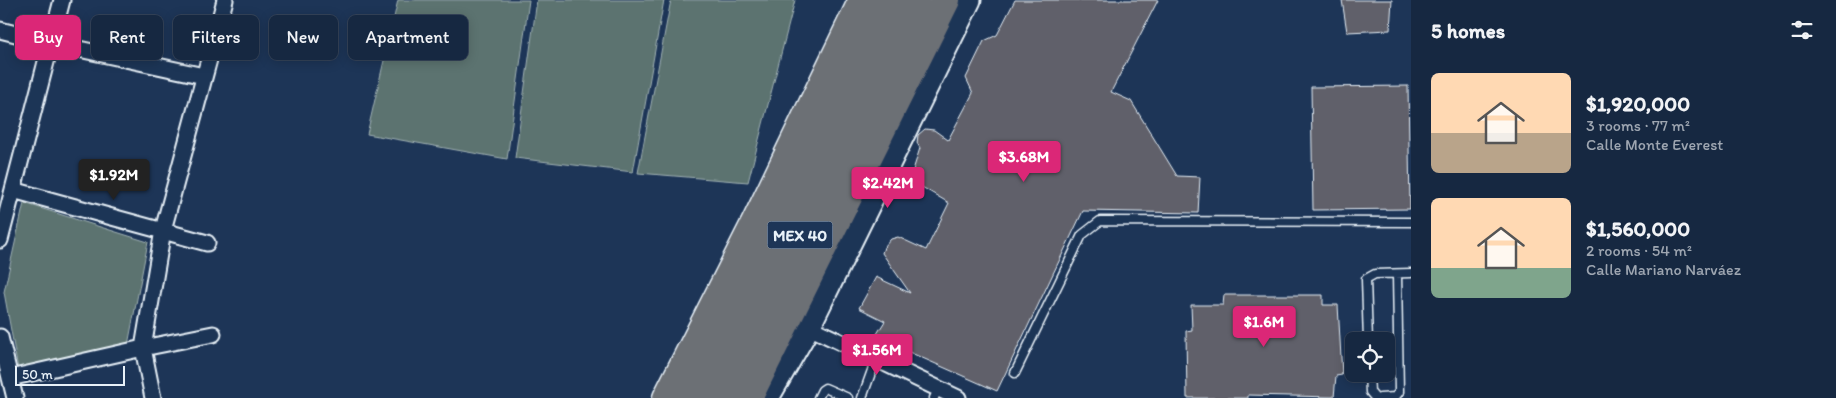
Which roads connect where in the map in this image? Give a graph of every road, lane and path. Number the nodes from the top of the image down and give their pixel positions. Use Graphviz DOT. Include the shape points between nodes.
graph roads {
  1 [pos="62,0"];
  2 [pos="225,0"];
  3 [pos="864,0"];
  4 [pos="890,0"];
  5 [pos="916,0"];
  6 [pos="946,0"];
  7 [pos="970,0"];
  8 [pos="58,15"];
  9 [pos="0,30"];
  10 [pos="15,34"];
  11 [pos="81,49"];
  12 [pos="47,60"];
  13 [pos="871,65"];
  14 [pos="204,76"];
  15 [pos="13,190"];
  16 [pos="1411,222"];
  17 [pos="755,224"];
  18 [pos="163,230"];
  19 [pos="0,240"];
  20 [pos="206,243"];
  21 [pos="755,273"];
  22 [pos="1411,273"];
  23 [pos="1397,274"];
  24 [pos="809,327"];
  25 [pos="1368,332"];
  26 [pos="213,334"];
  27 [pos="0,337"];
  28 [pos="143,348"];
  29 [pos="876,359"];
  30 [pos="1015,373"];
  31 [pos="10,378"];
  32 [pos="1369,382"];
  33 [pos="936,393"];
  34 [pos="15,398"];
  35 [pos="153,398"];
  36 [pos="667,398"];
  37 [pos="693,398"];
  38 [pos="721,398"];
  39 [pos="748,398"];
  40 [pos="768,398"];
  41 [pos="818,398"];
  42 [pos="848,398"];
  43 [pos="862,398"];
  44 [pos="958,398"];
  45 [pos="1375,398"];
  46 [pos="1380,398"];
  1 -- 8 [label="street"];
  2 -- 14 [label="street"];
  3 -- 17 [label="highway"];
  4 -- 13 [label="highway, MEX 40"];
  5 -- 13 [label="highway, MEX 40"];
  6 -- 39 [label="highway"];
  7 -- 24 [label="street"];
  9 -- 10 [label="street"];
  11 -- 14 [label="street"];
  12 -- 15 [label="street"];
  13 -- 21 [label="highway, MEX 40"];
  13 -- 38 [label="highway, MEX 40"];
  14 -- 18 [label="street"];
  15 -- 18 [label="street"];
  15 -- 19 [label="street"];
  16 -- 30 [label="lane" via="1100,221 1082,235"];
  17 -- 21 [label="highway"];
  17 -- 36 [label="highway"];
  18 -- 20 [label="street"];
  18 -- 28 [label="street"];
  21 -- 37 [label="highway, MEX 40"];
  22 -- 23 [label="lane"];
  23 -- 25 [label="lane" via="1375,274 1366,279"];
  23 -- 46 [label="lane" via="1399,392 1395,397"];
  24 -- 29 [label="street"];
  24 -- 40 [label="street"];
  26 -- 28 [label="street"];
  27 -- 31 [label="street"];
  28 -- 31 [label="street"];
  28 -- 35 [label="street"];
  29 -- 33 [label="street"];
  29 -- 43 [label="lane"];
  31 -- 34 [label="street"];
  32 -- 45 [label="lane" via="1370,392"];
  33 -- 44 [label="street"];
  41 -- 42 [label="lane" via="825,388"];
}
